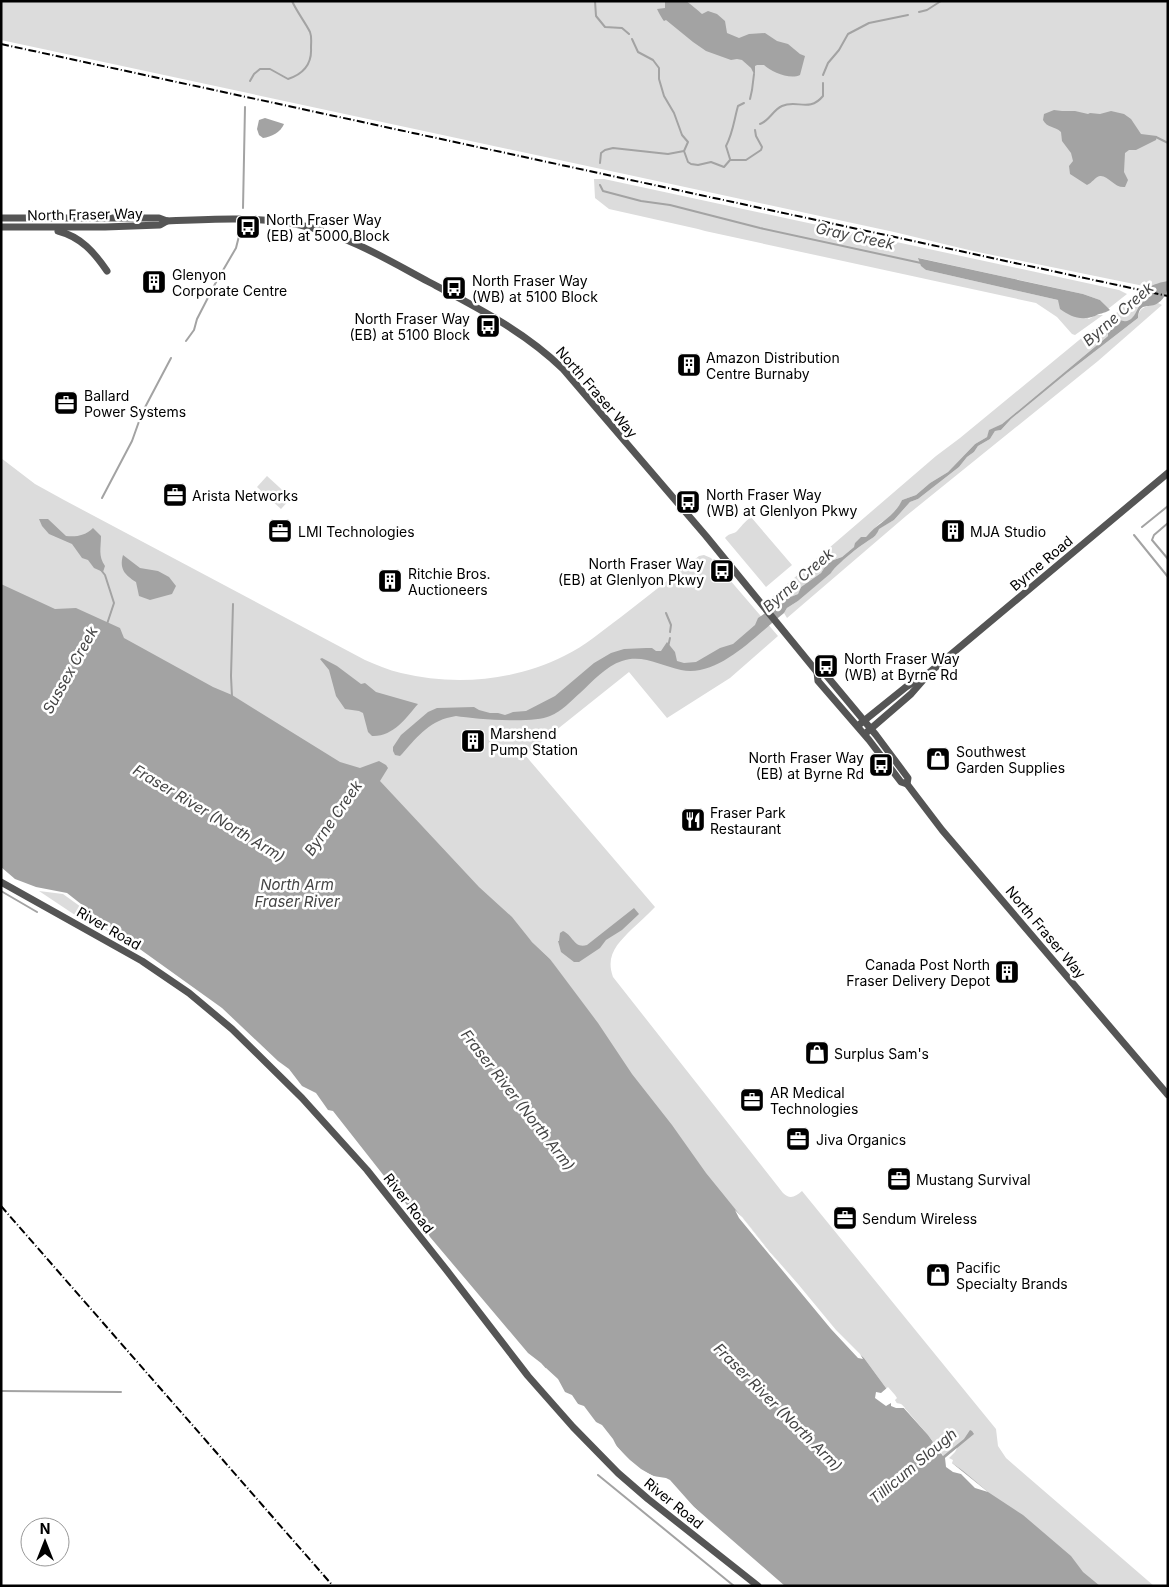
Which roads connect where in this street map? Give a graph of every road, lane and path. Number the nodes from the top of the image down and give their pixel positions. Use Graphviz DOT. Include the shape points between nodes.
graph roads {
  1 [pos="1,218"];
  2 [pos="167,221"];
  3 [pos="1,227"];
  4 [pos="48,228"];
  5 [pos="107,271"];
  6 [pos="1168,473"];
  7 [pos="817,672"];
  8 [pos="930,672"];
  9 [pos="864,721"];
  10 [pos="857,726"];
  11 [pos="870,729"];
  12 [pos="864,734"];
  13 [pos="907,784"];
  14 [pos="1,882"];
  15 [pos="1168,1095"];
  16 [pos="758,1586"];
  1 -- 2 [label="street, North Fraser Way" via="159,218"];
  2 -- 4 [label="street, North Fraser Way" via="160,225"];
  2 -- 7 [label="street, North Fraser Way" via="266,220 313,228 362,247 514,329 563,369"];
  3 -- 4 [label="street, North Fraser Way"];
  4 -- 5 [label="street" via="69,234 84,243"];
  6 -- 8 [label="street, Byrne Road"];
  7 -- 9 [label="street, North Fraser Way" via="826,675"];
  7 -- 10 [label="street, North Fraser Way" via="818,681"];
  8 -- 9 [label="street, Byrne Road"];
  8 -- 11 [label="street, Byrne Road" via="911,694"];
  9 -- 10 [label="street, Byrne Road"];
  9 -- 11 [label="street, North Fraser Way"];
  10 -- 12 [label="street, North Fraser Way"];
  11 -- 12 [label="street, Byrne Road"];
  11 -- 13 [label="street, North Fraser Way" via="908,778"];
  12 -- 13 [label="street, North Fraser Way" via="901,782"];
  13 -- 15 [label="street, North Fraser Way" via="942,830"];
  14 -- 16 [label="street, River Road" via="142,960 232,1029 302,1098 367,1170 528,1376 573,1427 648,1499"];
}
